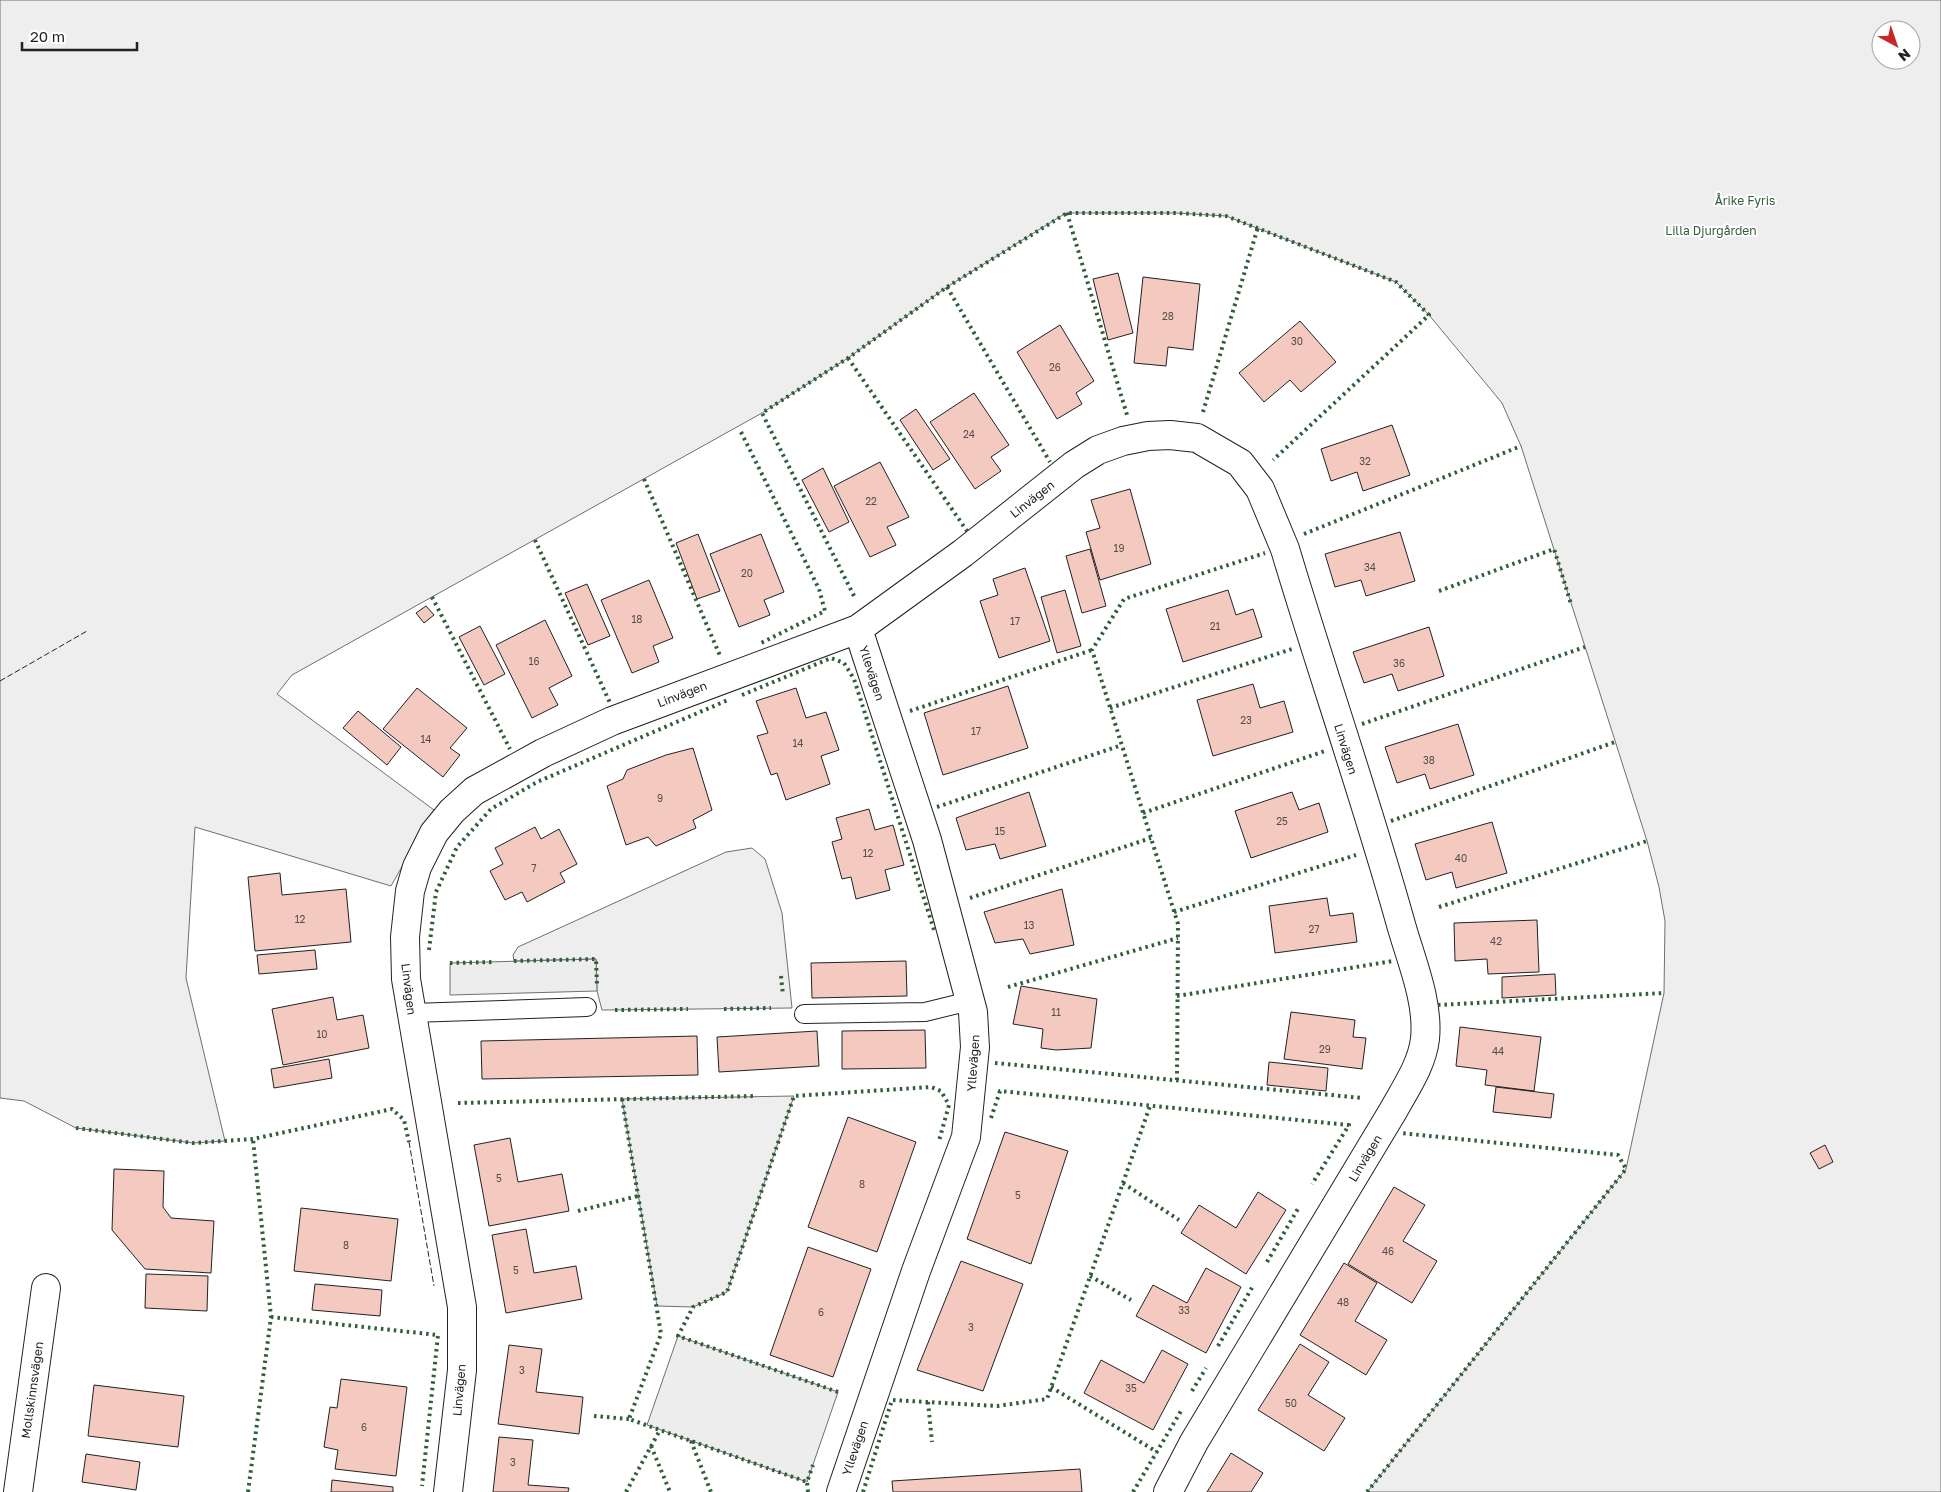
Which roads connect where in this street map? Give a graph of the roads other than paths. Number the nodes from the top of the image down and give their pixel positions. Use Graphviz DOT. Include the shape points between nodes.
graph roads {
  1 [pos="858,629"];
  2 [pos="970,1001"];
  3 [pos="587,1007"];
  4 [pos="412,1013"];
  5 [pos="804,1014"];
  6 [pos="46,1288"];
  7 [pos="18,1492"];
  8 [pos="448,1492"];
  9 [pos="841,1492"];
  10 [pos="1168,1492"];
  1 -- 2 [label="street, Yllevägen" via="927,840"];
  1 -- 4 [label="street, Linvägen" via="612,721 543,753 474,791 434,833 417,867 410,891 405,937 406,979"];
  1 -- 10 [label="street, Linvägen" via="963,553 1074,465 1098,450 1148,436 1197,438 1240,463 1260,490 1285,548 1389,881 1422,999 1425,1040 1415,1071 1393,1111 1194,1442"];
  2 -- 5 [label="lane" via="925,1012"];
  2 -- 9 [label="street, Yllevägen" via="976,1030 966,1137 916,1271"];
  3 -- 4 [label="lane"];
  4 -- 8 [label="street, Linvägen" via="462,1307 462,1370"];
  6 -- 7 [label="street, Mollskinnsvägen"];
}
